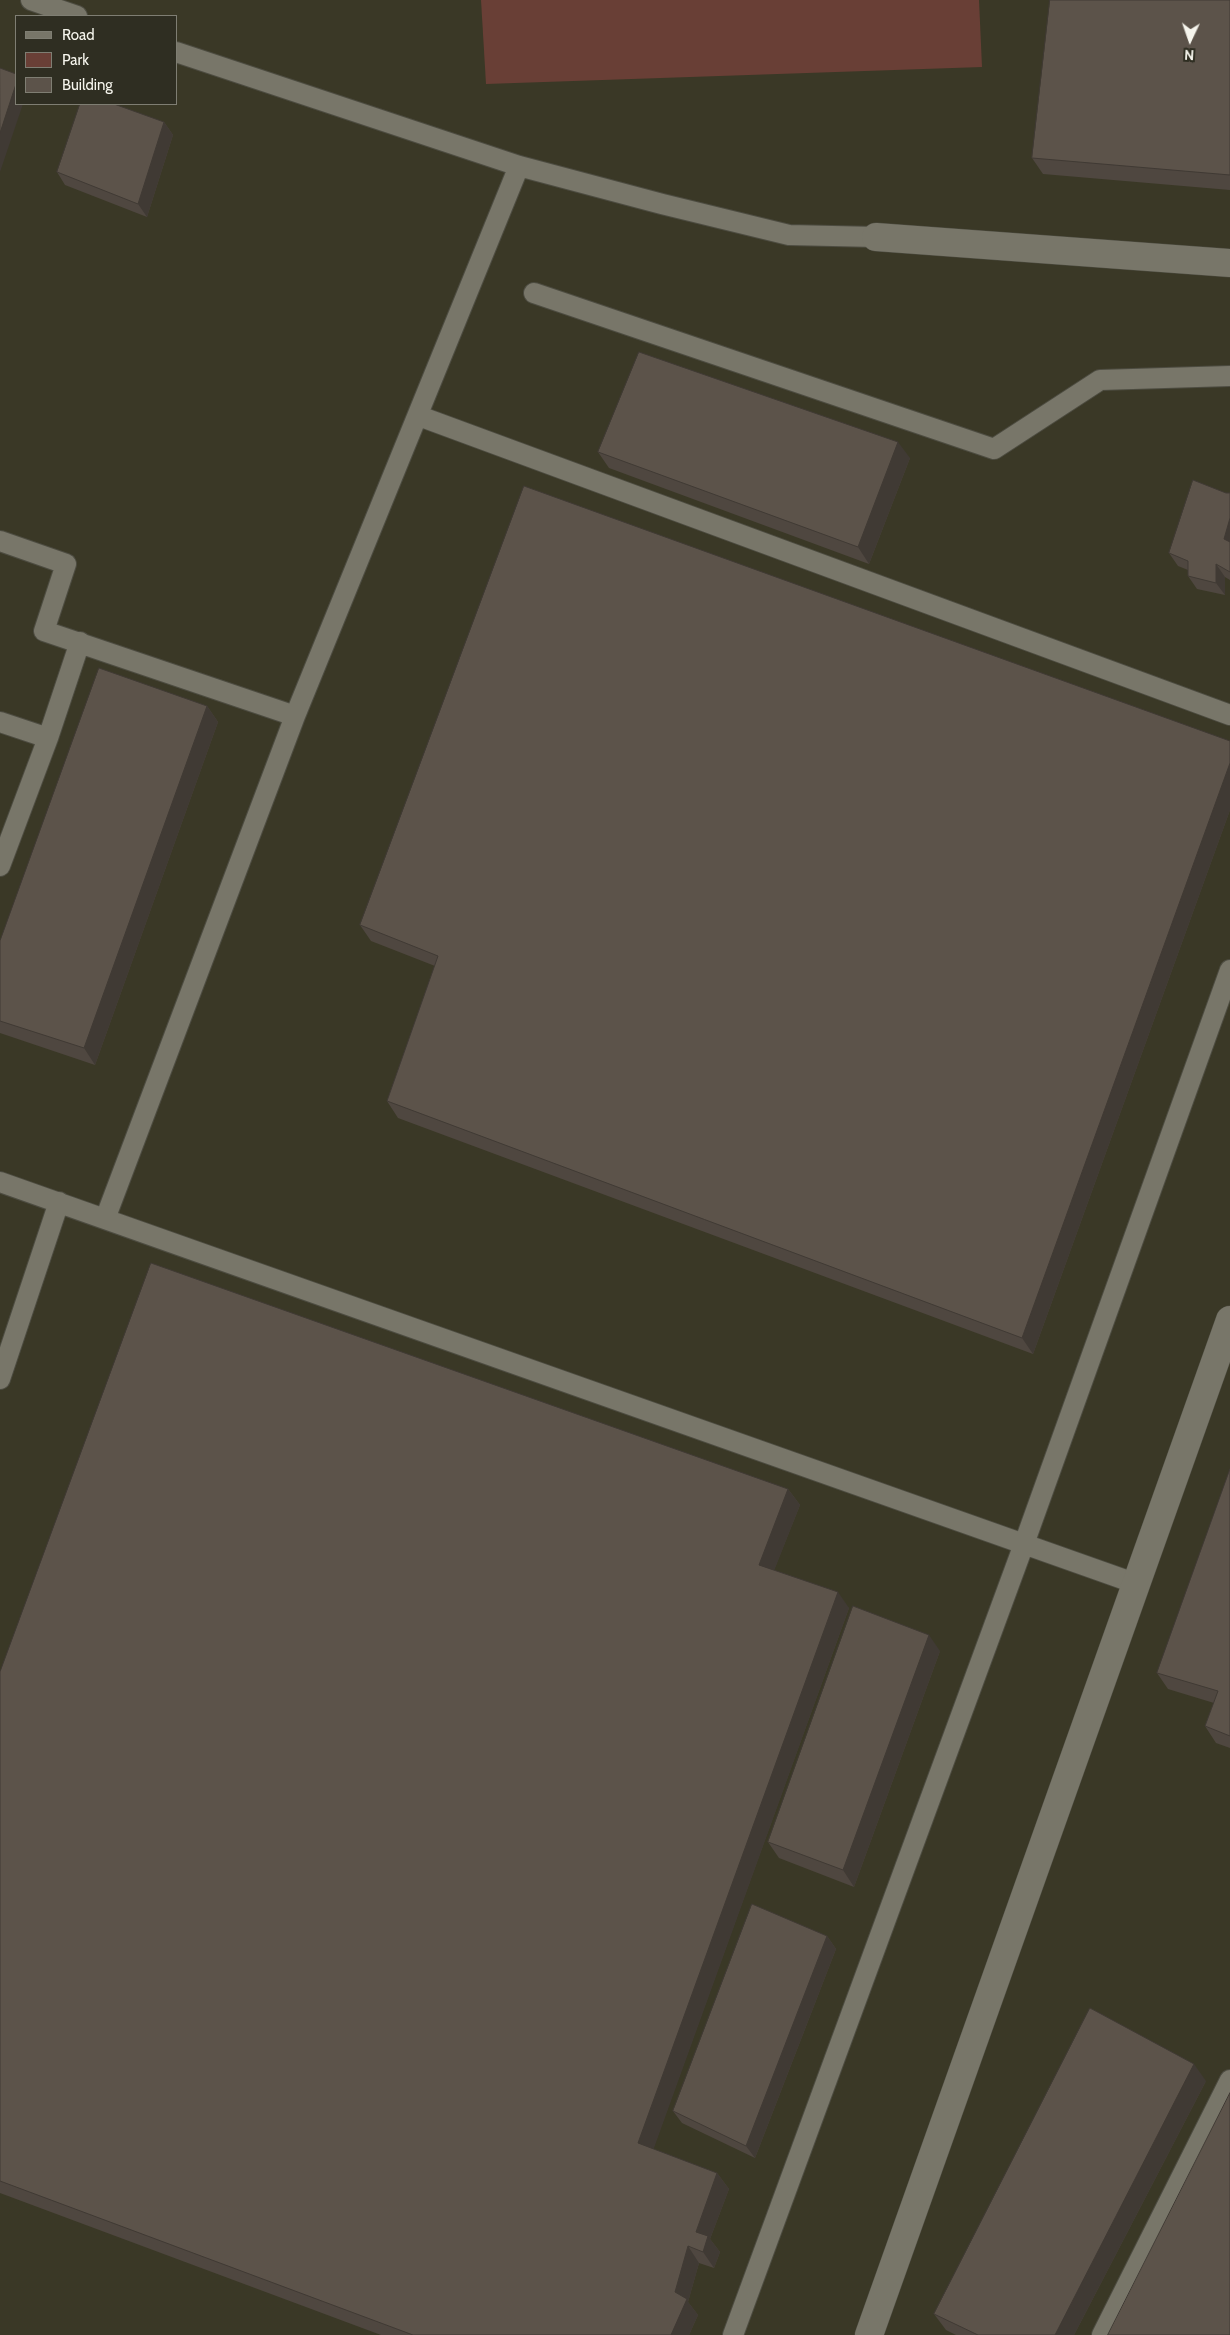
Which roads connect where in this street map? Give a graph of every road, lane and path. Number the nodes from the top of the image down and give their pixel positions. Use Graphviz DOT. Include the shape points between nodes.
graph roads {
  1 [pos="31,0"];
  2 [pos="74,15"];
  3 [pos="178,53"];
  4 [pos="519,166"];
  5 [pos="876,237"];
  6 [pos="1230,263"];
  7 [pos="534,293"];
  8 [pos="1230,376"];
  9 [pos="419,416"];
  10 [pos="0,541"];
  11 [pos="80,642"];
  12 [pos="1230,715"];
  13 [pos="295,716"];
  14 [pos="0,722"];
  15 [pos="48,738"];
  16 [pos="0,866"];
  17 [pos="1230,970"];
  18 [pos="0,1182"];
  19 [pos="59,1202"];
  20 [pos="105,1219"];
  21 [pos="1230,1320"];
  22 [pos="0,1379"];
  23 [pos="1024,1544"];
  24 [pos="1137,1584"];
  25 [pos="1230,2080"];
  26 [pos="733,2335"];
  27 [pos="869,2335"];
  28 [pos="1102,2335"];
  1 -- 2 [label="lane"];
  3 -- 4 [label="lane"];
  4 -- 5 [label="lane" via="789,234"];
  4 -- 9 [label="lane"];
  5 -- 6 [label="street"];
  7 -- 8 [label="lane" via="994,449 1100,380"];
  9 -- 12 [label="lane"];
  9 -- 13 [label="lane"];
  10 -- 11 [label="lane" via="66,564 44,631"];
  11 -- 13 [label="lane"];
  11 -- 15 [label="lane"];
  13 -- 20 [label="lane"];
  14 -- 15 [label="lane"];
  15 -- 16 [label="lane"];
  17 -- 23 [label="lane"];
  18 -- 19 [label="lane"];
  19 -- 20 [label="lane"];
  19 -- 22 [label="lane"];
  20 -- 23 [label="lane"];
  21 -- 24 [label="street"];
  23 -- 24 [label="lane"];
  23 -- 26 [label="lane"];
  24 -- 27 [label="street"];
  25 -- 28 [label="lane"];
}
